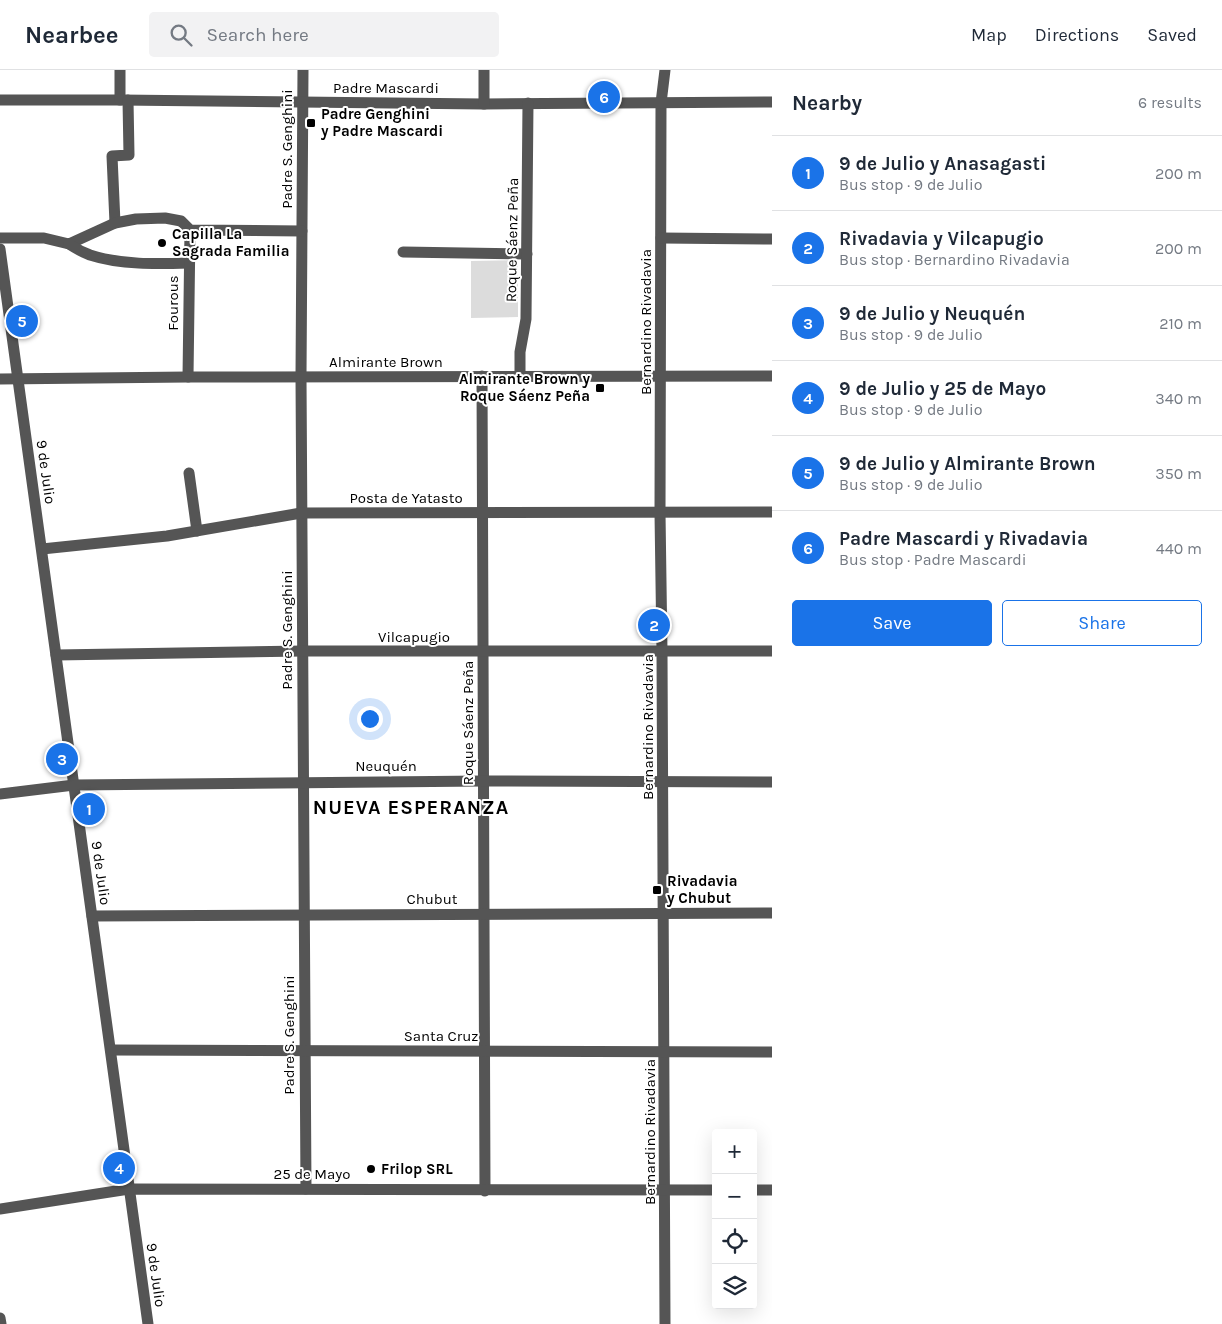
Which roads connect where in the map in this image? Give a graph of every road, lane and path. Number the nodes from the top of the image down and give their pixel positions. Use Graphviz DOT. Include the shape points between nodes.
graph roads {
  1 [pos="120,70"];
  2 [pos="303,70"];
  3 [pos="484,70"];
  4 [pos="665,70"];
  5 [pos="0,100"];
  6 [pos="124,100"];
  7 [pos="772,102"];
  8 [pos="303,103"];
  9 [pos="661,103"];
  10 [pos="484,104"];
  11 [pos="528,104"];
  12 [pos="115,223"];
  13 [pos="190,230"];
  14 [pos="302,231"];
  15 [pos="0,238"];
  16 [pos="661,238"];
  17 [pos="772,239"];
  18 [pos="69,244"];
  19 [pos="0,249"];
  20 [pos="403,252"];
  21 [pos="528,254"];
  22 [pos="189,263"];
  23 [pos="482,376"];
  24 [pos="520,376"];
  25 [pos="660,376"];
  26 [pos="772,376"];
  27 [pos="188,377"];
  28 [pos="300,377"];
  29 [pos="18,378"];
  30 [pos="0,379"];
  31 [pos="189,473"];
  32 [pos="772,512"];
  33 [pos="301,513"];
  34 [pos="660,513"];
  35 [pos="482,514"];
  36 [pos="197,531"];
  37 [pos="42,549"];
  38 [pos="303,651"];
  39 [pos="662,651"];
  40 [pos="483,652"];
  41 [pos="772,652"];
  42 [pos="56,654"];
  43 [pos="483,781"];
  44 [pos="303,782"];
  45 [pos="663,782"];
  46 [pos="772,782"];
  47 [pos="74,785"];
  48 [pos="0,794"];
  49 [pos="772,913"];
  50 [pos="484,914"];
  51 [pos="664,914"];
  52 [pos="304,915"];
  53 [pos="92,916"];
  54 [pos="111,1050"];
  55 [pos="304,1050"];
  56 [pos="484,1051"];
  57 [pos="664,1052"];
  58 [pos="772,1052"];
  59 [pos="129,1189"];
  60 [pos="306,1189"];
  61 [pos="485,1190"];
  62 [pos="664,1190"];
  63 [pos="712,1190"];
  64 [pos="757,1190"];
  65 [pos="772,1190"];
  66 [pos="0,1209"];
  67 [pos="0,1318"];
  68 [pos="1,1324"];
  69 [pos="148,1324"];
  70 [pos="665,1324"];
  1 -- 6 [label="street"];
  2 -- 8 [label="street, Padre S. Genghini"];
  3 -- 10 [label="street"];
  4 -- 9 [label="street, Bernardino Rivadavia"];
  5 -- 6 [label="street, Padre Mascardi"];
  6 -- 8 [label="street, Padre Mascardi"];
  6 -- 12 [label="street" via="129,155 112,156"];
  7 -- 9 [label="street, Padre Mascardi"];
  8 -- 10 [label="street, Padre Mascardi"];
  8 -- 14 [label="street, Padre S. Genghini"];
  9 -- 11 [label="street, Padre Mascardi"];
  9 -- 16 [label="street, Bernardino Rivadavia"];
  10 -- 11 [label="street, Padre Mascardi"];
  11 -- 21 [label="street, Roque Sáenz Peña"];
  12 -- 13 [label="street" via="165,218 181,221"];
  12 -- 18 [label="street"];
  13 -- 14 [label="street"];
  13 -- 22 [label="street, Fourous"];
  14 -- 28 [label="street, Padre S. Genghini"];
  15 -- 18 [label="street" via="44,238"];
  16 -- 17 [label="street"];
  16 -- 25 [label="street, Bernardino Rivadavia"];
  18 -- 22 [label="street" via="110,260"];
  19 -- 29 [label="street, 9 de Julio"];
  20 -- 21 [label="street"];
  21 -- 24 [label="street, Roque Sáenz Peña"];
  22 -- 27 [label="street, Fourous"];
  23 -- 24 [label="street, Almirante Brown"];
  23 -- 28 [label="street, Almirante Brown"];
  23 -- 35 [label="street, Roque Sáenz Peña"];
  24 -- 25 [label="street, Almirante Brown"];
  25 -- 26 [label="street, Almirante Brown"];
  25 -- 34 [label="street, Bernardino Rivadavia"];
  27 -- 28 [label="street, Almirante Brown"];
  27 -- 29 [label="street, Almirante Brown"];
  28 -- 33 [label="street, Padre S. Genghini"];
  29 -- 30 [label="street, Almirante Brown"];
  29 -- 37 [label="street, 9 de Julio"];
  31 -- 36 [label="street"];
  32 -- 34 [label="street, Posta de Yatasto"];
  33 -- 35 [label="street, Posta de Yatasto"];
  33 -- 36 [label="street, Posta de Yatasto"];
  33 -- 38 [label="street, Padre S. Genghini"];
  34 -- 35 [label="street, Posta de Yatasto"];
  34 -- 39 [label="street, Bernardino Rivadavia"];
  35 -- 40 [label="street, Roque Sáenz Peña"];
  36 -- 37 [label="street, Posta de Yatasto"];
  37 -- 42 [label="street, 9 de Julio"];
  38 -- 40 [label="street, Vilcapugio"];
  38 -- 42 [label="street, Vilcapugio"];
  38 -- 44 [label="street, Padre S. Genghini"];
  39 -- 40 [label="street, Vilcapugio"];
  39 -- 41 [label="street, Vilcapugio"];
  39 -- 45 [label="street, Bernardino Rivadavia"];
  40 -- 43 [label="street, Roque Sáenz Peña"];
  42 -- 47 [label="street, 9 de Julio"];
  43 -- 44 [label="street, Neuquén"];
  43 -- 45 [label="street, Neuquén"];
  43 -- 50 [label="street, Roque Sáenz Peña"];
  44 -- 47 [label="street, Neuquén"];
  44 -- 52 [label="street, Padre S. Genghini"];
  45 -- 46 [label="street, Neuquén"];
  45 -- 51 [label="street, Bernardino Rivadavia"];
  47 -- 48 [label="street, Neuquén"];
  47 -- 53 [label="street, 9 de Julio"];
  49 -- 51 [label="street, Chubut"];
  50 -- 51 [label="street, Chubut"];
  50 -- 52 [label="street, Chubut"];
  50 -- 56 [label="street, Roque Sáenz Peña"];
  51 -- 57 [label="street, Bernardino Rivadavia"];
  52 -- 53 [label="street, Chubut"];
  52 -- 55 [label="street, Padre S. Genghini"];
  53 -- 54 [label="street, 9 de Julio"];
  54 -- 55 [label="street, Santa Cruz"];
  54 -- 59 [label="street, 9 de Julio"];
  55 -- 56 [label="street, Santa Cruz"];
  55 -- 60 [label="street, Padre S. Genghini"];
  56 -- 57 [label="street, Santa Cruz"];
  56 -- 61 [label="street, Roque Sáenz Peña"];
  57 -- 58 [label="street, Santa Cruz"];
  57 -- 62 [label="street, Bernardino Rivadavia"];
  59 -- 60 [label="street, 25 de Mayo"];
  59 -- 66 [label="street, 25 de Mayo"];
  59 -- 69 [label="street, 9 de Julio"];
  60 -- 61 [label="street, 25 de Mayo"];
  61 -- 62 [label="street, 25 de Mayo"];
  62 -- 63 [label="street, 25 de Mayo"];
  62 -- 70 [label="street, Bernardino Rivadavia"];
  64 -- 65 [label="street"];
  67 -- 68 [label="street"];
}
